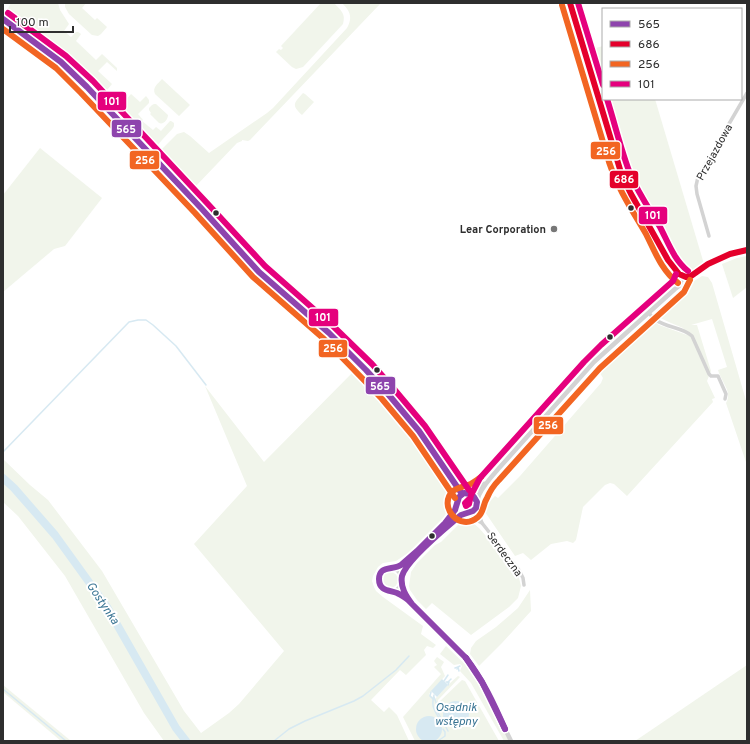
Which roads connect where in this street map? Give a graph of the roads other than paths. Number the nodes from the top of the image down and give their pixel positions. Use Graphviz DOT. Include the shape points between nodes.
graph roads {
  1 [pos="570,3"];
  2 [pos="3,20"];
  3 [pos="747,93"];
  4 [pos="709,236"];
  5 [pos="747,250"];
  6 [pos="683,277"];
  7 [pos="649,313"];
  8 [pos="726,399"];
  9 [pos="486,483"];
  10 [pos="469,493"];
  11 [pos="462,494"];
  12 [pos="477,502"];
  13 [pos="457,506"];
  14 [pos="476,508"];
  15 [pos="468,513"];
  16 [pos="482,524"];
  17 [pos="395,569"];
  18 [pos="402,576"];
  19 [pos="402,584"];
  20 [pos="524,585"];
  21 [pos="393,592"];
  22 [pos="409,601"];
  23 [pos="511,741"];
  1 -- 6 [label="street" via="622,176 668,260"];
  2 -- 11 [label="street" via="55,57 78,78 267,280 331,335 366,370 419,431"];
  3 -- 4 [label="street, Przejazdowa" via="698,177 697,194"];
  5 -- 6 [label="street" via="730,254 708,264 691,276"];
  6 -- 7 [label="street" via="678,286"];
  7 -- 8 [label="street" via="662,324 688,332 692,336 709,374 718,376"];
  7 -- 9 [label="street" via="594,362"];
  9 -- 10 [label="street"];
  9 -- 12 [label="street"];
  10 -- 11 [label="street"];
  10 -- 12 [label="street"];
  11 -- 13 [label="street" via="456,501"];
  12 -- 14 [label="street"];
  13 -- 15 [label="street" via="460,511"];
  13 -- 17 [label="street" via="442,526"];
  14 -- 15 [label="street"];
  14 -- 16 [label="street"];
  15 -- 16 [label="street"];
  15 -- 18 [label="street" via="459,516 434,538 410,563"];
  16 -- 20 [label="street, Serdeczna" via="519,570"];
  17 -- 18 [label="street"];
  17 -- 21 [label="street" via="385,569 379,577 381,587"];
  18 -- 19 [label="street"];
  19 -- 21 [label="street"];
  19 -- 22 [label="street"];
  21 -- 22 [label="street"];
  22 -- 23 [label="street" via="466,658 484,686"];
}
